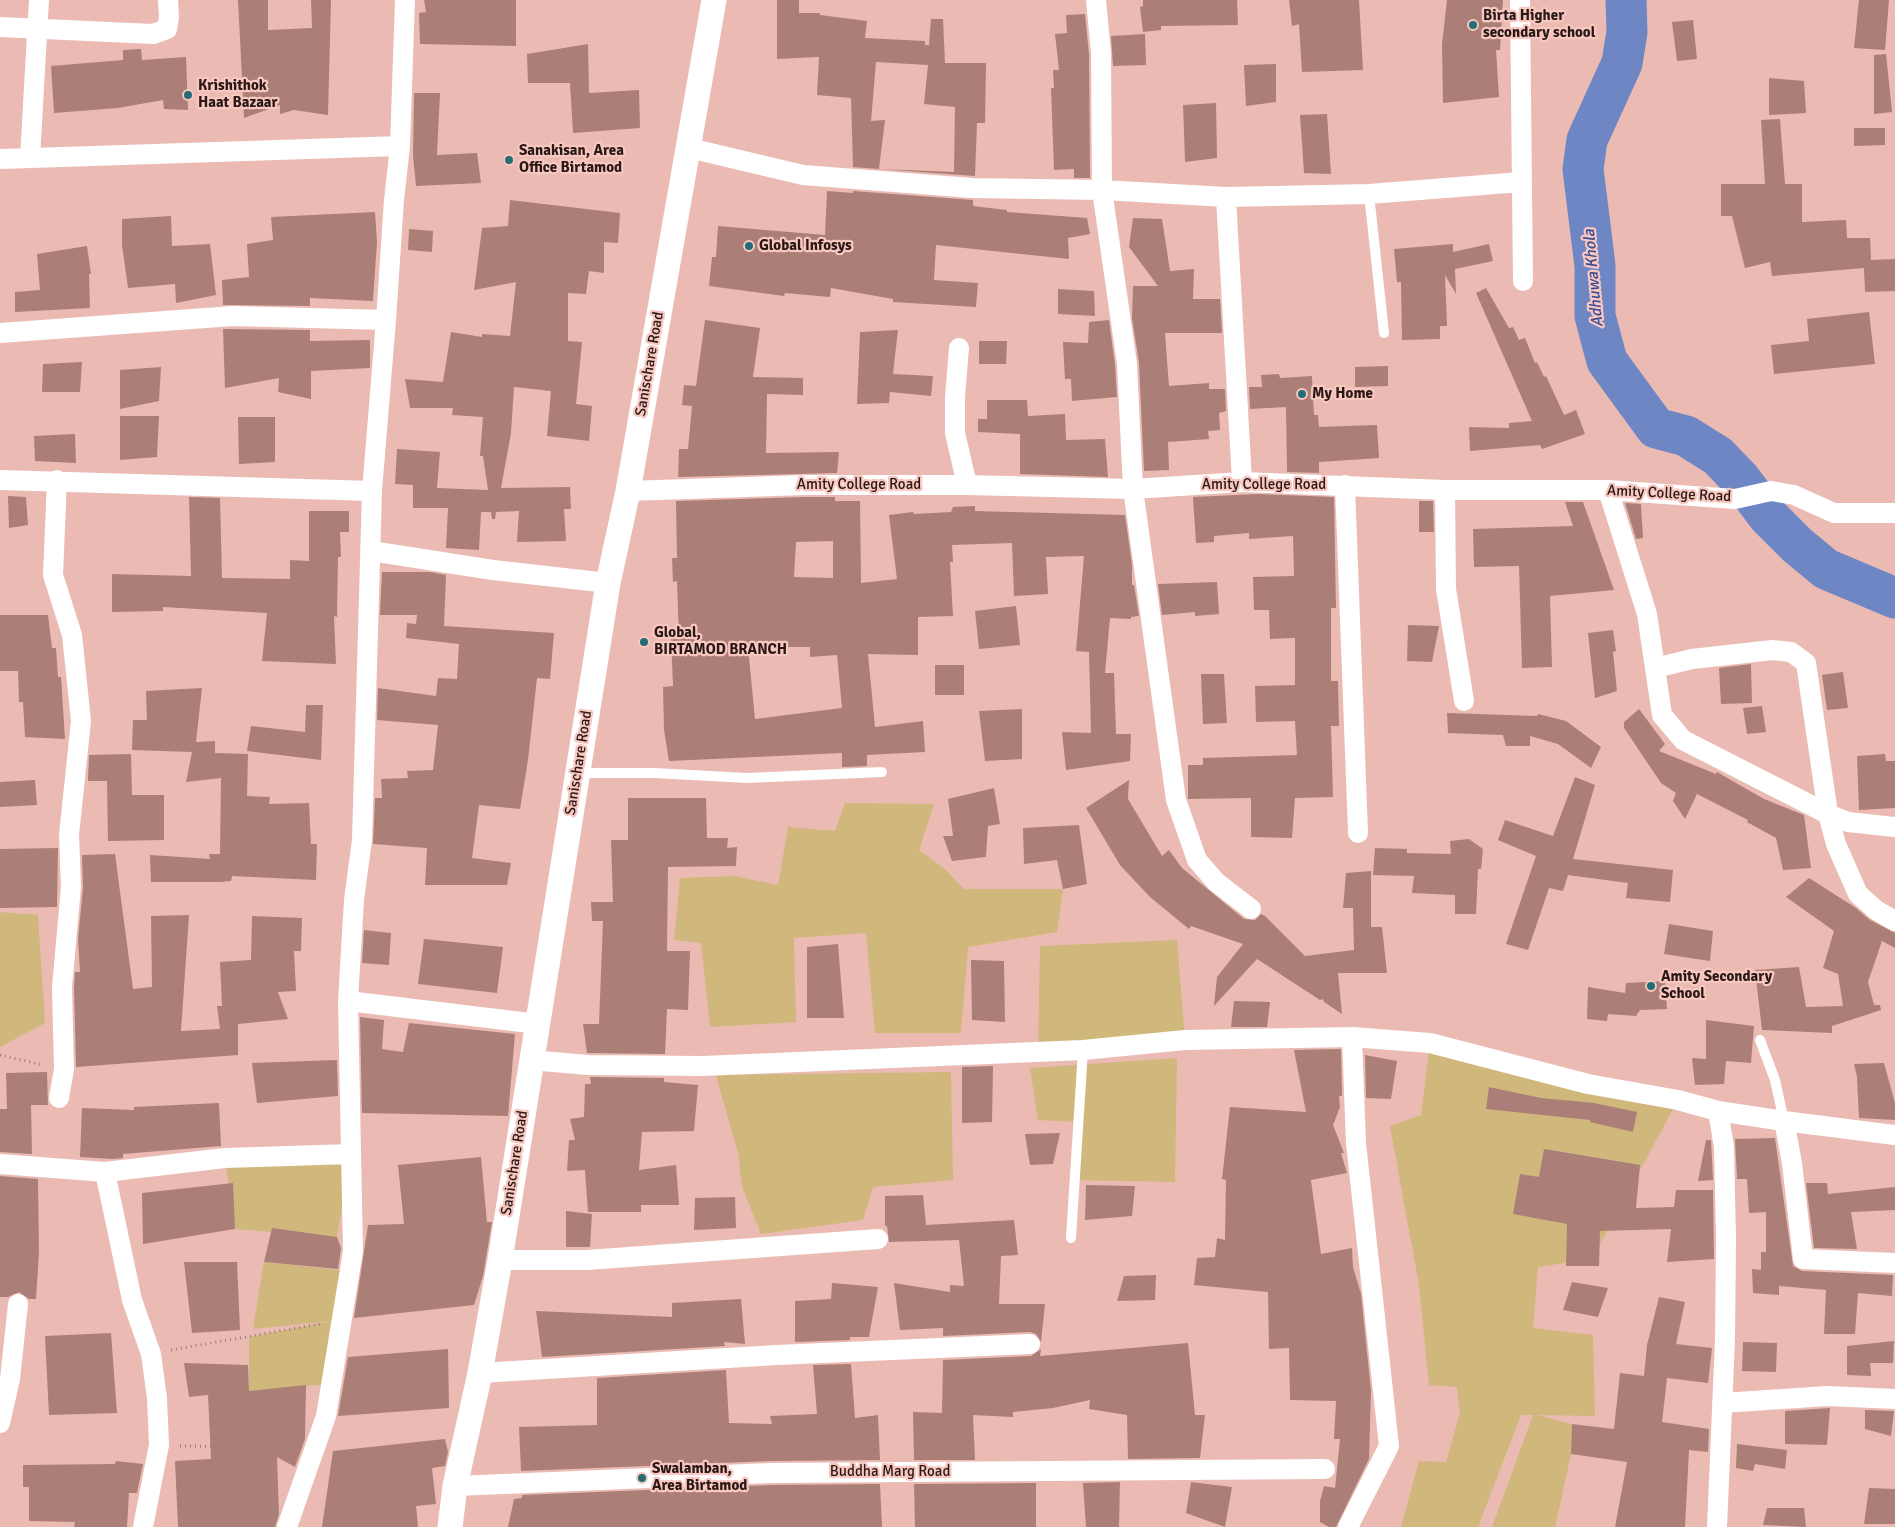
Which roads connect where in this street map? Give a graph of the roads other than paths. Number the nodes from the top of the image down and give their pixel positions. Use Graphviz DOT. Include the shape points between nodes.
graph roads {
  1 [pos="39,0"];
  2 [pos="168,0"];
  3 [pos="405,0"];
  4 [pos="714,0"];
  5 [pos="1096,0"];
  6 [pos="1520,0"];
  7 [pos="0,27"];
  8 [pos="39,27"];
  9 [pos="400,146"];
  10 [pos="688,148"];
  11 [pos="30,158"];
  12 [pos="0,159"];
  13 [pos="1521,182"];
  14 [pos="1102,190"];
  15 [pos="1369,194"];
  16 [pos="1226,197"];
  17 [pos="1523,281"];
  18 [pos="386,320"];
  19 [pos="0,333"];
  20 [pos="1384,333"];
  21 [pos="960,348"];
  22 [pos="0,480"];
  23 [pos="57,480"];
  24 [pos="1242,482"];
  25 [pos="967,485"];
  26 [pos="1345,485"];
  27 [pos="1133,489"];
  28 [pos="1445,490"];
  29 [pos="1608,490"];
  30 [pos="372,491"];
  31 [pos="628,491"];
  32 [pos="1895,513"];
  33 [pos="371,551"];
  34 [pos="608,583"];
  35 [pos="1654,668"];
  36 [pos="1464,701"];
  37 [pos="882,772"];
  38 [pos="578,773"];
  39 [pos="1828,814"];
  40 [pos="1895,827"];
  41 [pos="1358,833"];
  42 [pos="1251,909"];
  43 [pos="1895,921"];
  44 [pos="348,1001"];
  45 [pos="538,1024"];
  46 [pos="1352,1037"];
  47 [pos="1760,1040"];
  48 [pos="1083,1050"];
  49 [pos="530,1060"];
  50 [pos="59,1098"];
  51 [pos="1718,1111"];
  52 [pos="1784,1121"];
  53 [pos="1895,1135"];
  54 [pos="350,1154"];
  55 [pos="0,1164"];
  56 [pos="105,1172"];
  57 [pos="1071,1238"];
  58 [pos="878,1240"];
  59 [pos="500,1260"];
  60 [pos="1895,1262"];
  61 [pos="18,1304"];
  62 [pos="1030,1344"];
  63 [pos="480,1373"];
  64 [pos="1895,1399"];
  65 [pos="1722,1403"];
  66 [pos="0,1423"];
  67 [pos="1325,1469"];
  68 [pos="455,1486"];
  69 [pos="143,1527"];
  70 [pos="287,1527"];
  71 [pos="450,1527"];
  72 [pos="1348,1527"];
  73 [pos="1717,1527"];
  1 -- 8 [label="street"];
  2 -- 8 [label="street" via="170,17 167,29 153,34"];
  3 -- 9 [label="street"];
  4 -- 10 [label="street, Sanischare Road"];
  5 -- 14 [label="street" via="1101,53"];
  6 -- 13 [label="street"];
  7 -- 8 [label="street"];
  8 -- 11 [label="street"];
  9 -- 11 [label="street"];
  9 -- 18 [label="street"];
  10 -- 14 [label="street" via="803,175 972,188"];
  10 -- 31 [label="street, Sanischare Road"];
  11 -- 12 [label="street"];
  13 -- 15 [label="street"];
  13 -- 17 [label="street"];
  14 -- 16 [label="street"];
  14 -- 27 [label="street" via="1127,364"];
  15 -- 16 [label="street"];
  15 -- 20 [label="lane"];
  16 -- 24 [label="street"];
  18 -- 19 [label="street" via="233,316"];
  18 -- 30 [label="street"];
  21 -- 25 [label="street" via="955,433"];
  22 -- 23 [label="street"];
  23 -- 30 [label="street"];
  23 -- 50 [label="street" via="53,575 72,635 81,721 69,835 71,887 62,987 64,1070"];
  24 -- 26 [label="street, Amity College Road"];
  24 -- 27 [label="street, Amity College Road"];
  25 -- 27 [label="street, Amity College Road"];
  25 -- 31 [label="street, Amity College Road" via="805,485"];
  26 -- 28 [label="street, Amity College Road"];
  26 -- 41 [label="street"];
  27 -- 42 [label="street" via="1176,800 1197,860 1216,882"];
  28 -- 29 [label="street, Amity College Road"];
  28 -- 36 [label="street" via="1446,589"];
  29 -- 32 [label="street, Amity College Road" via="1735,499 1771,491 1794,495 1834,513"];
  29 -- 35 [label="street" via="1647,614"];
  30 -- 33 [label="street"];
  31 -- 34 [label="street, Sanischare Road"];
  33 -- 34 [label="street" via="493,570"];
  33 -- 44 [label="street" via="362,840 354,900"];
  34 -- 38 [label="street, Sanischare Road"];
  35 -- 39 [label="street" via="1662,715 1683,740"];
  35 -- 39 [label="street" via="1692,659 1772,650 1791,652 1806,663"];
  37 -- 38 [label="lane" via="747,778"];
  38 -- 45 [label="street, Sanischare Road"];
  39 -- 40 [label="street" via="1848,822"];
  39 -- 43 [label="street" via="1844,868 1858,894"];
  44 -- 45 [label="street"];
  44 -- 54 [label="street"];
  45 -- 49 [label="street, Sanischare Road"];
  46 -- 48 [label="street" via="1184,1040"];
  46 -- 51 [label="street" via="1430,1043 1588,1084 1678,1100"];
  46 -- 72 [label="street" via="1356,1143 1390,1446"];
  47 -- 52 [label="lane" via="1775,1080"];
  48 -- 49 [label="street" via="704,1066 588,1065"];
  48 -- 57 [label="lane"];
  49 -- 59 [label="street, Sanischare Road"];
  51 -- 52 [label="street"];
  51 -- 65 [label="street" via="1724,1147 1726,1238"];
  52 -- 53 [label="street"];
  52 -- 60 [label="street" via="1803,1259"];
  54 -- 56 [label="street" via="224,1158"];
  54 -- 70 [label="street" via="352,1251 326,1416"];
  55 -- 56 [label="street"];
  56 -- 69 [label="street" via="132,1300 151,1354 157,1398 159,1446"];
  58 -- 59 [label="street" via="587,1260"];
  59 -- 63 [label="street, Sanischare Road"];
  61 -- 66 [label="street" via="10,1379"];
  62 -- 63 [label="street"];
  63 -- 68 [label="street, Sanischare Road"];
  64 -- 65 [label="street" via="1827,1396"];
  65 -- 73 [label="street"];
  67 -- 68 [label="street, Buddha Marg Road" via="771,1473"];
  68 -- 71 [label="street, Sanischare Road"];
}
